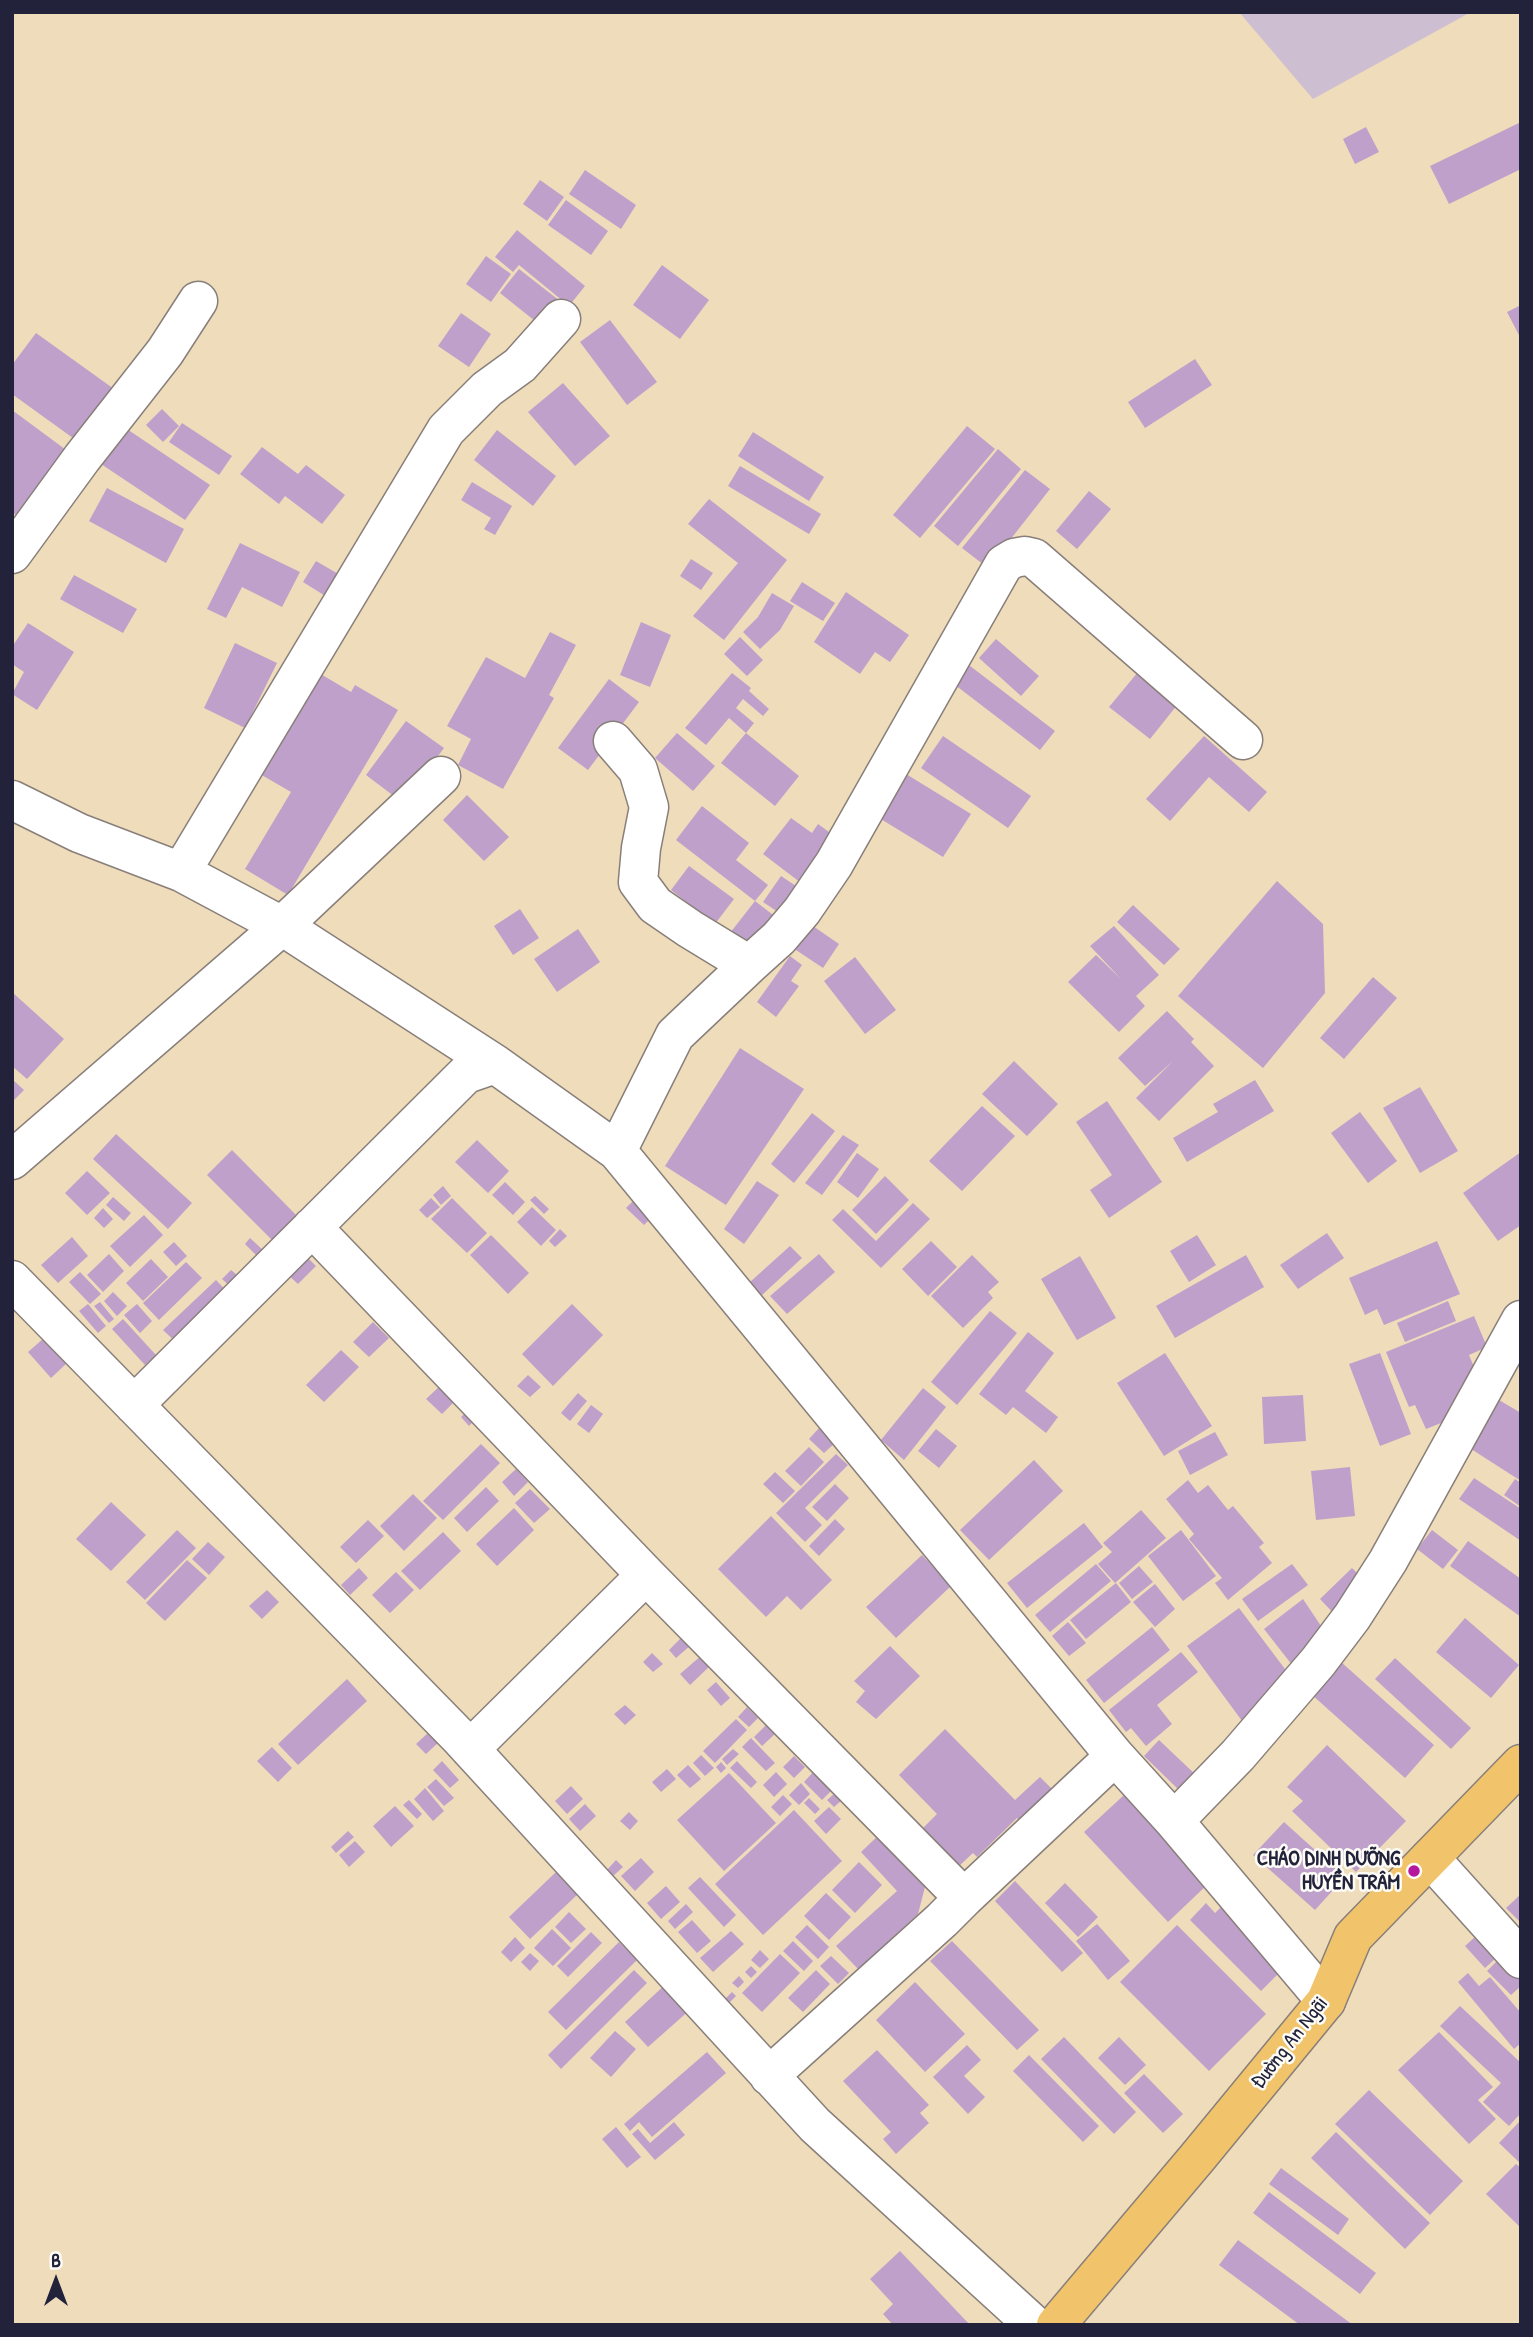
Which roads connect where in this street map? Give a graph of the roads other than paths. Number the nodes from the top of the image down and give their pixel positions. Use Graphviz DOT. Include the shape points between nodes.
graph roads {
  1 [pos="198,301"];
  2 [pos="561,319"];
  3 [pos="12,554"];
  4 [pos="1243,740"];
  5 [pos="613,741"];
  6 [pos="441,776"];
  7 [pos="12,800"];
  8 [pos="181,872"];
  9 [pos="282,926"];
  10 [pos="749,965"];
  11 [pos="495,1064"];
  12 [pos="618,1151"];
  13 [pos="12,1160"];
  14 [pos="312,1227"];
  15 [pos="12,1280"];
  16 [pos="1521,1320"];
  17 [pos="134,1405"];
  18 [pos="646,1574"];
  19 [pos="470,1749"];
  20 [pos="1115,1756"];
  21 [pos="1521,1764"];
  22 [pos="1174,1821"];
  23 [pos="1430,1858"];
  24 [pos="964,1898"];
  25 [pos="1521,1959"];
  26 [pos="1326,2001"];
  27 [pos="769,2076"];
  28 [pos="1034,2325"];
  29 [pos="1056,2325"];
  1 -- 3 [label="street" via="165,352"];
  2 -- 8 [label="street" via="520,365 446,429"];
  4 -- 10 [label="street" via="1034,558 1014,558 1004,564 834,864 802,911"];
  5 -- 10 [label="street" via="638,770 649,807 638,882 655,905"];
  6 -- 9 [label="street"];
  7 -- 8 [label="street" via="79,833"];
  8 -- 9 [label="street"];
  9 -- 11 [label="street"];
  9 -- 13 [label="street"];
  10 -- 12 [label="street" via="675,1035"];
  11 -- 12 [label="street"];
  11 -- 14 [label="street" via="466,1074"];
  12 -- 20 [label="street"];
  14 -- 17 [label="street"];
  14 -- 18 [label="street"];
  15 -- 17 [label="street"];
  16 -- 22 [label="street" via="1388,1561 1352,1617 1238,1755"];
  17 -- 19 [label="street"];
  18 -- 19 [label="street"];
  18 -- 24 [label="street"];
  19 -- 27 [label="street"];
  20 -- 22 [label="street"];
  20 -- 24 [label="street"];
  21 -- 23 [label="main road, Đường An Ngãi"];
  22 -- 26 [label="street"];
  23 -- 25 [label="street"];
  23 -- 26 [label="main road, Đường An Ngãi" via="1353,1937"];
  24 -- 27 [label="street"];
  26 -- 29 [label="main road, Đường An Ngãi"];
  27 -- 28 [label="street" via="815,2125"];
}
